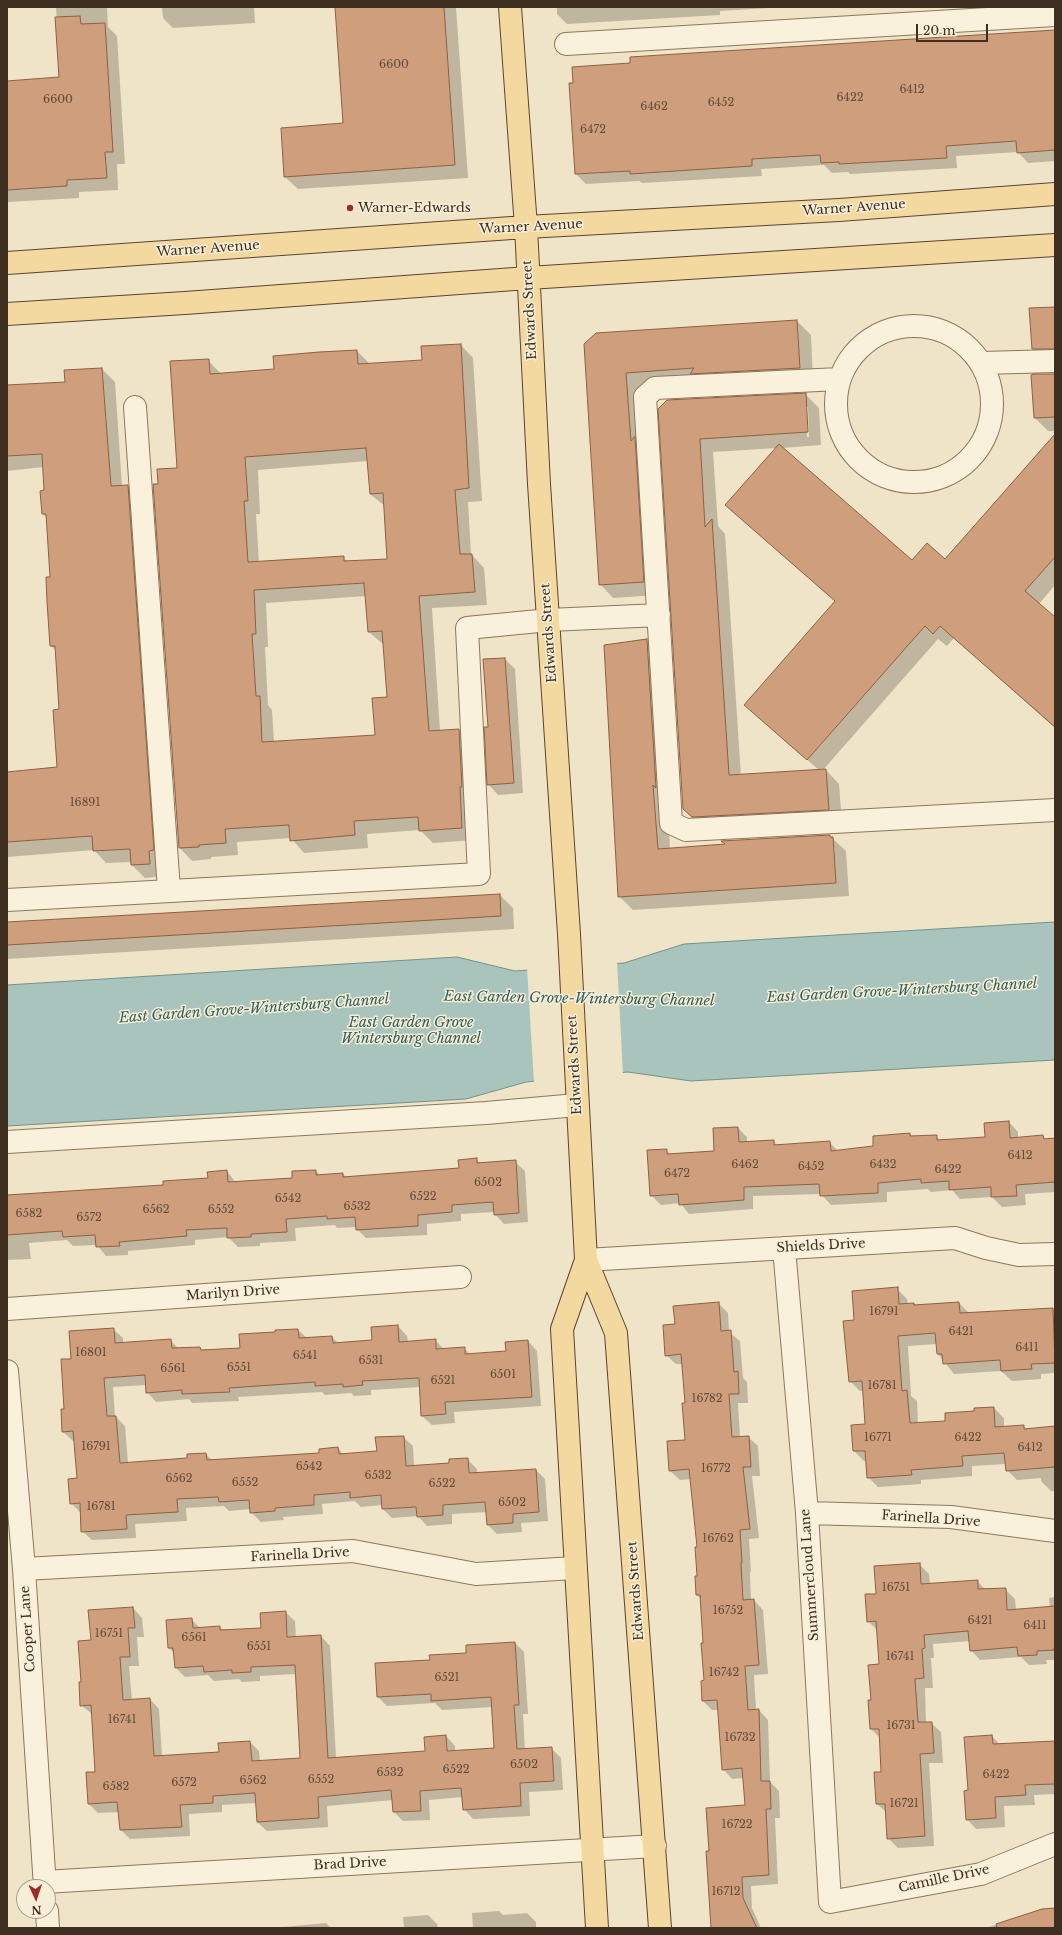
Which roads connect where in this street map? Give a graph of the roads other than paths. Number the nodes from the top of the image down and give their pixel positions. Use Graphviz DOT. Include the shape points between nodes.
graph roads {
  1 [pos="510,7"];
  2 [pos="1055,15"];
  3 [pos="566,44"];
  4 [pos="1055,194"];
  5 [pos="526,227"];
  6 [pos="1055,245"];
  7 [pos="44,260"];
  8 [pos="7,263"];
  9 [pos="7,276"];
  10 [pos="528,278"];
  11 [pos="7,314"];
  12 [pos="1055,361"];
  13 [pos="982,363"];
  14 [pos="839,379"];
  15 [pos="135,407"];
  16 [pos="659,615"];
  17 [pos="549,620"];
  18 [pos="1055,810"];
  19 [pos="169,890"];
  20 [pos="7,900"];
  21 [pos="577,1099"];
  22 [pos="7,1142"];
  23 [pos="784,1248"];
  24 [pos="1055,1254"];
  25 [pos="586,1260"];
  26 [pos="460,1277"];
  27 [pos="7,1309"];
  28 [pos="7,1371"];
  29 [pos="807,1513"];
  30 [pos="1055,1531"];
  31 [pos="574,1568"];
  32 [pos="24,1569"];
  33 [pos="1055,1844"];
  34 [pos="655,1846"];
  35 [pos="591,1851"];
  36 [pos="45,1879"];
  37 [pos="56,1883"];
  38 [pos="830,1902"];
  39 [pos="596,1928"];
  40 [pos="660,1928"];
  1 -- 5 [label="main road, Edwards Street"];
  2 -- 3 [label="street"];
  4 -- 5 [label="main road, Warner Avenue" via="839,210"];
  5 -- 7 [label="main road, Warner Avenue"];
  5 -- 10 [label="main road, Edwards Street"];
  6 -- 10 [label="main road"];
  7 -- 8 [label="main road, Warner Avenue"];
  7 -- 9 [label="main road"];
  10 -- 11 [label="main road"];
  10 -- 17 [label="main road, Edwards Street"];
  12 -- 13 [label="street"];
  13 -- 14 [label="street" via="969,347 952,334 932,327 911,325 888,330 870,338 843,367"];
  13 -- 14 [label="street" via="992,387 993,414 985,438 970,460 948,475 923,482 896,481 872,471 852,454 840,430 835,405"];
  14 -- 16 [label="street" via="655,388 645,397"];
  15 -- 19 [label="street"];
  16 -- 17 [label="street"];
  16 -- 18 [label="street" via="671,823 686,830"];
  17 -- 19 [label="street" via="466,628 479,874"];
  17 -- 21 [label="main road, Edwards Street"];
  19 -- 20 [label="street"];
  21 -- 22 [label="street" via="486,1113"];
  21 -- 25 [label="main road, Edwards Street"];
  23 -- 24 [label="street, Shields Drive" via="955,1238 1019,1255"];
  23 -- 25 [label="street, Shields Drive"];
  23 -- 29 [label="street, Summercloud Lane"];
  25 -- 31 [label="main road, Edwards Street" via="562,1329"];
  25 -- 34 [label="main road, Edwards Street" via="616,1333"];
  26 -- 27 [label="street, Marilyn Drive"];
  28 -- 32 [label="street, Cooper Lane"];
  29 -- 30 [label="street, Farinella Drive" via="951,1517"];
  29 -- 38 [label="street, Summercloud Lane"];
  31 -- 32 [label="street, Farinella Drive" via="476,1574 353,1552"];
  31 -- 35 [label="main road, Edwards Street"];
  32 -- 36 [label="street, Cooper Lane"];
  33 -- 38 [label="street, Camille Drive" via="981,1874"];
  34 -- 35 [label="street, Brad Drive"];
  34 -- 40 [label="main road, Edwards Street"];
  35 -- 37 [label="street, Brad Drive"];
  35 -- 39 [label="main road, Edwards Street"];
}
